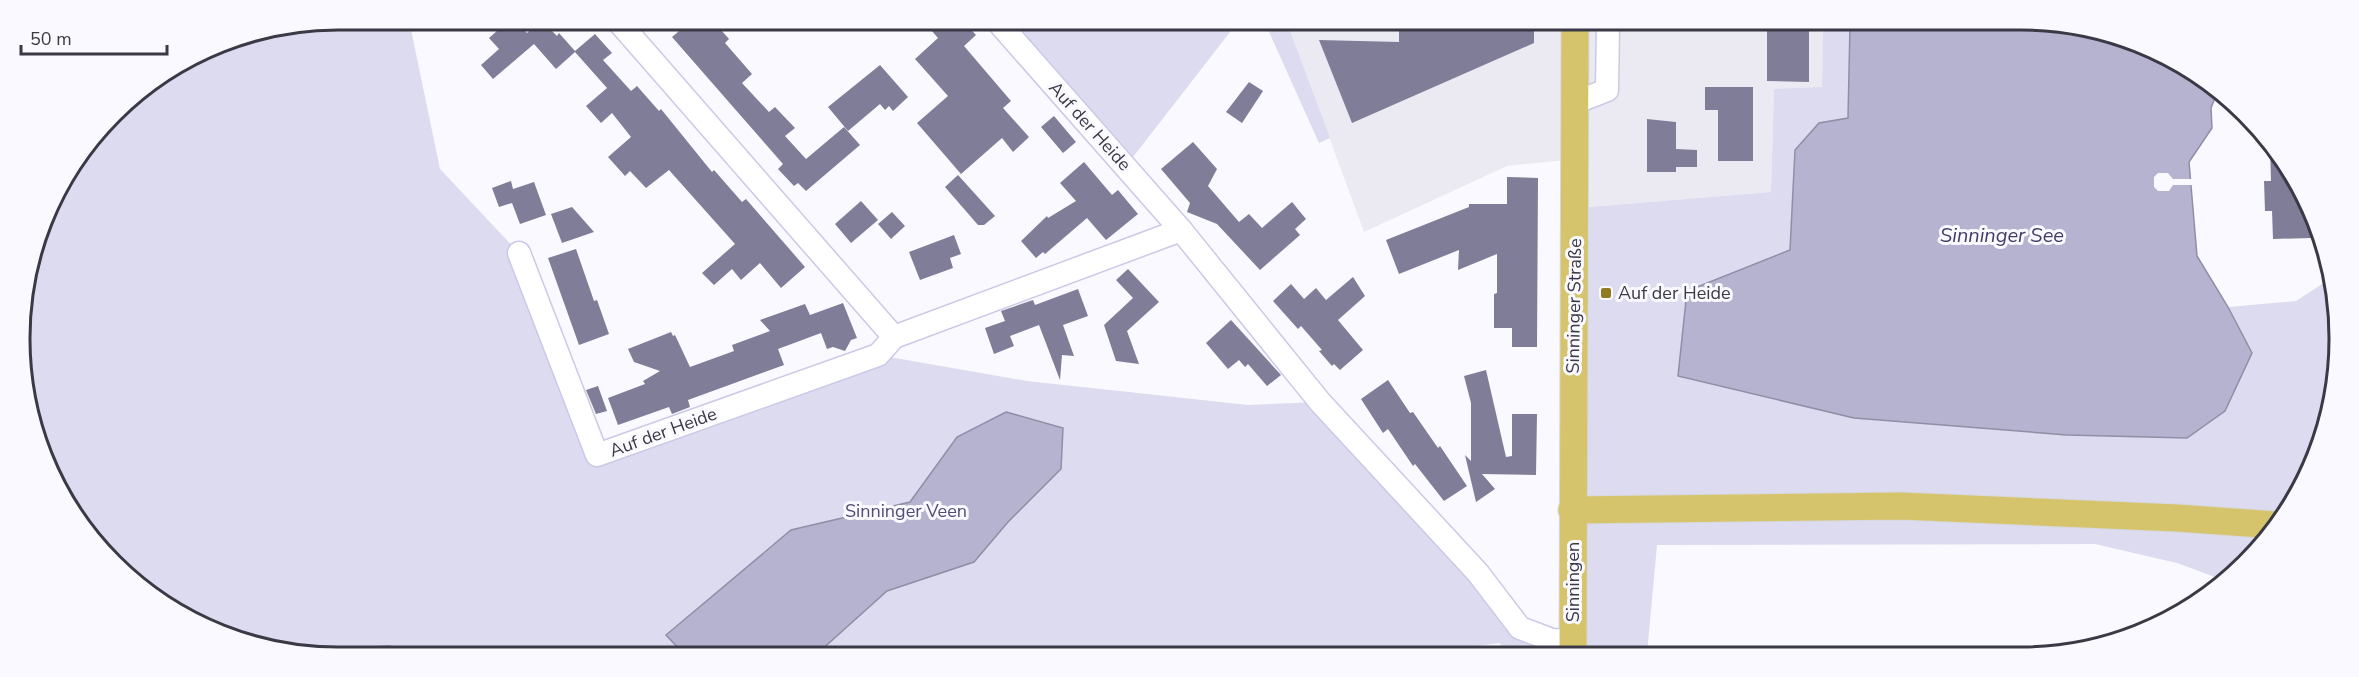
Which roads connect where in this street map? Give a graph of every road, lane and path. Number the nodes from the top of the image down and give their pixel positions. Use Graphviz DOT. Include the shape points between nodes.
graph roads {
  1 [pos="626,30"];
  2 [pos="1005,30"];
  3 [pos="1575,30"];
  4 [pos="1608,30"];
  5 [pos="1574,103"];
  6 [pos="1181,230"];
  7 [pos="519,253"];
  8 [pos="894,337"];
  9 [pos="1572,510"];
  10 [pos="2266,524"];
  11 [pos="1573,647"];
  1 -- 8 [label="street"];
  2 -- 6 [label="street, Auf der Heide"];
  3 -- 5 [label="main road, Sinninger Straße"];
  4 -- 5 [label="street" via="1607,90"];
  5 -- 9 [label="main road, Sinninger Straße"];
  6 -- 8 [label="street, Auf der Heide"];
  6 -- 11 [label="street, Auf der Heide" via="1320,402 1478,573 1520,628"];
  7 -- 8 [label="street, Auf der Heide" via="597,455 878,355"];
  9 -- 10 [label="main road" via="1901,506"];
  9 -- 11 [label="main road, Sinningen"];
}
